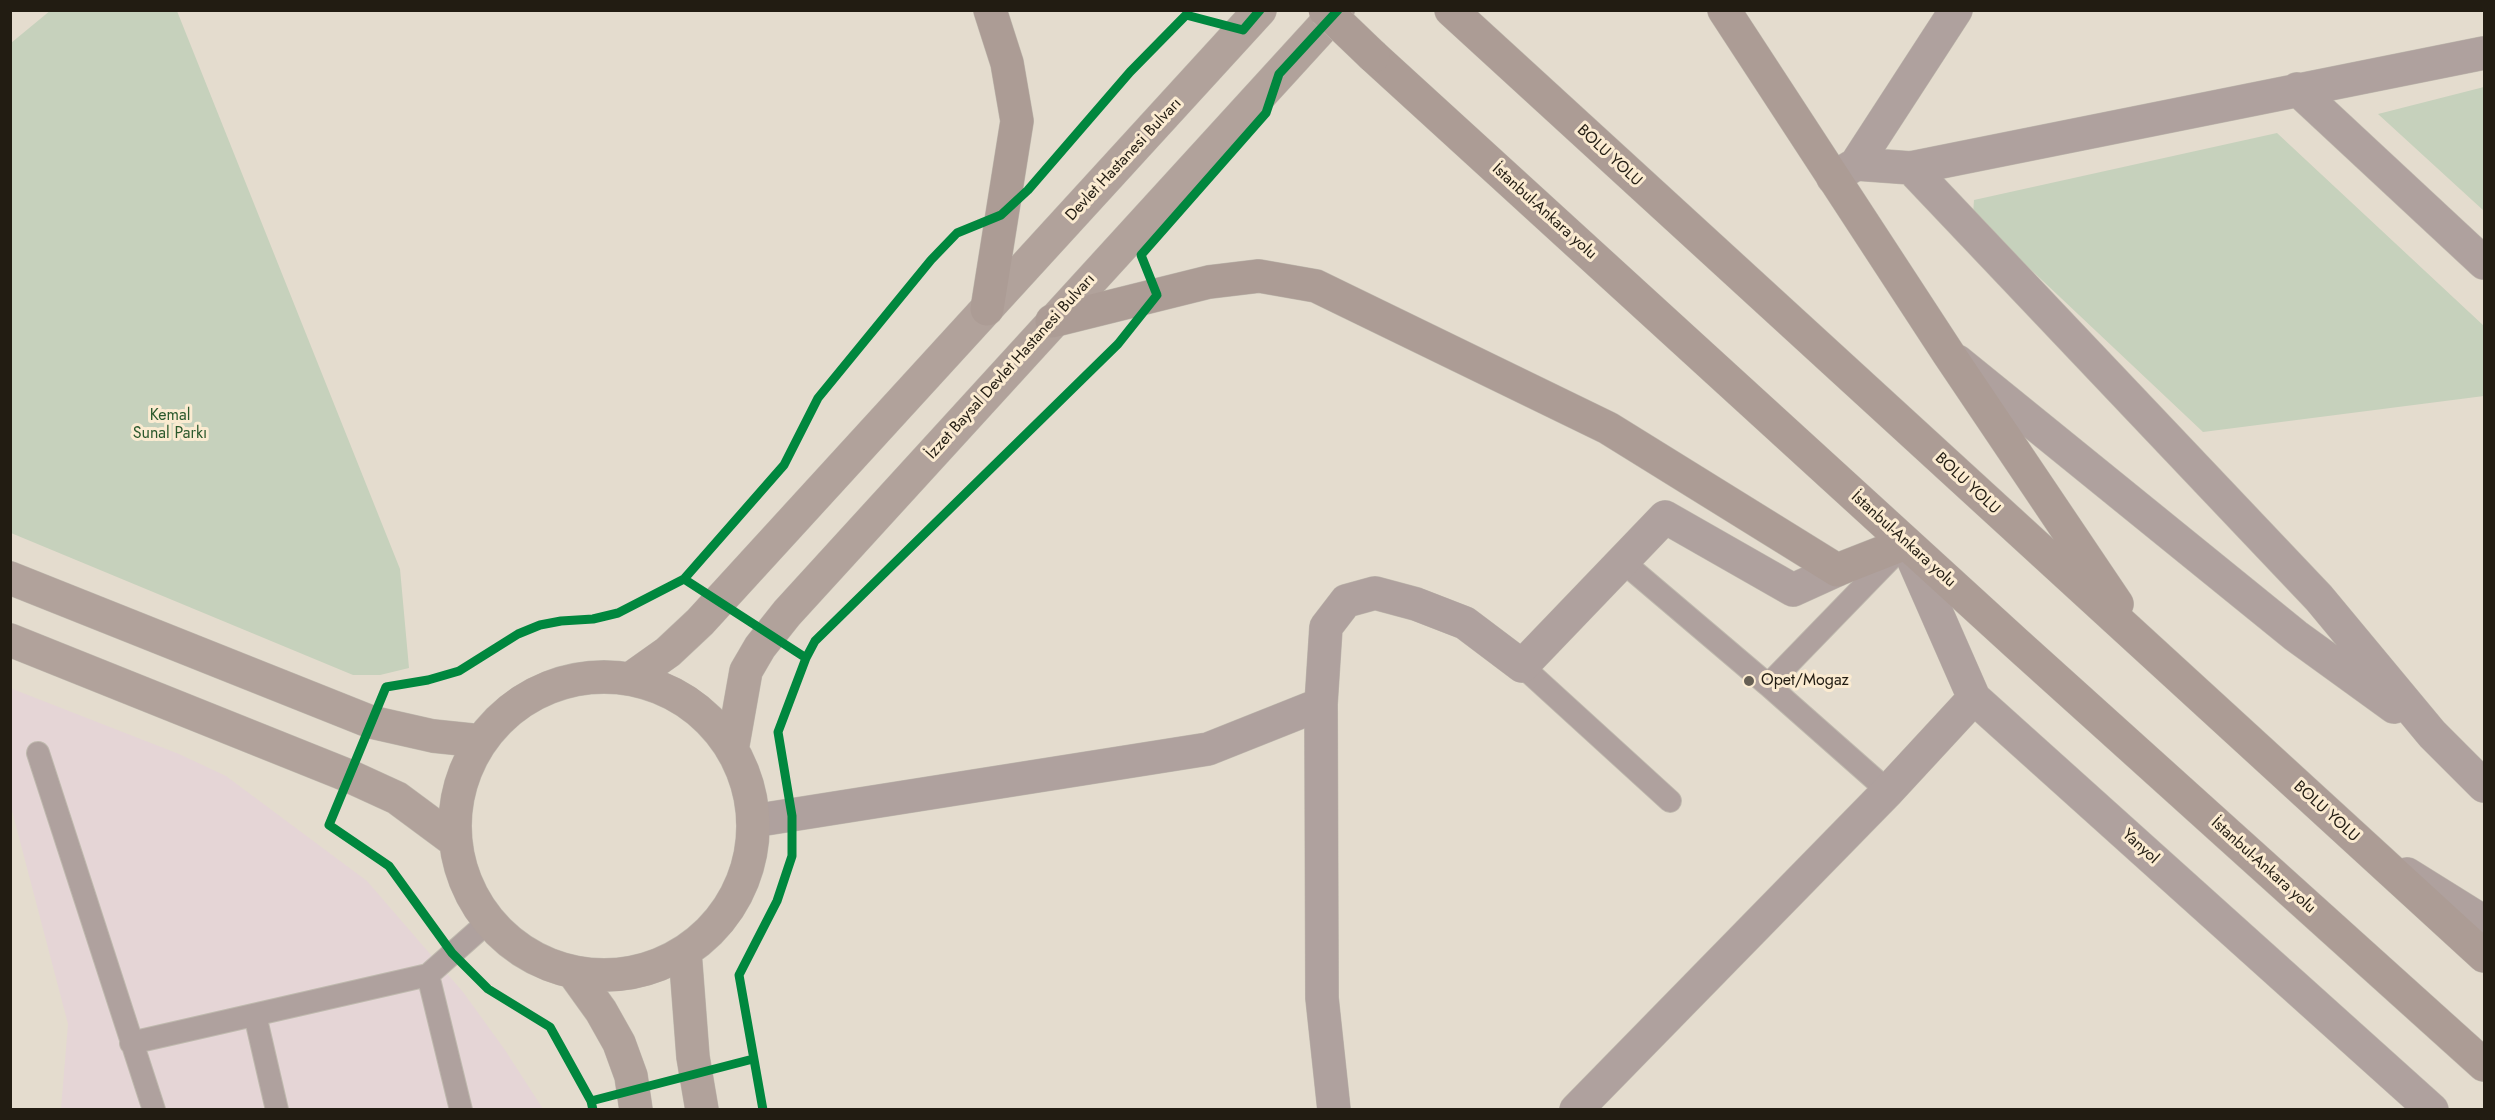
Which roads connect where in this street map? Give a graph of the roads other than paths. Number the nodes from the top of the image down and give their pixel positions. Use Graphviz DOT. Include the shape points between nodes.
graph roads {
  1 [pos="990,10"];
  2 [pos="1260,10"];
  3 [pos="1325,10"];
  4 [pos="1338,10"];
  5 [pos="1450,10"];
  6 [pos="1724,10"];
  7 [pos="1956,10"];
  8 [pos="2484,53"];
  9 [pos="2297,89"];
  10 [pos="1911,168"];
  11 [pos="1845,171"];
  12 [pos="2484,263"];
  13 [pos="987,309"];
  14 [pos="1052,321"];
  15 [pos="1948,353"];
  16 [pos="1906,543"];
  17 [pos="1622,561"];
  18 [pos="1838,570"];
  19 [pos="10,578"];
  20 [pos="10,640"];
  21 [pos="2148,650"];
  22 [pos="1522,666"];
  23 [pos="630,679"];
  24 [pos="1768,685"];
  25 [pos="1974,698"];
  26 [pos="1321,704"];
  27 [pos="2432,734"];
  28 [pos="480,741"];
  29 [pos="732,750"];
  30 [pos="38,753"];
  31 [pos="2484,786"];
  32 [pos="1888,791"];
  33 [pos="1670,801"];
  34 [pos="753,821"];
  35 [pos="455,841"];
  36 [pos="2369,851"];
  37 [pos="489,921"];
  38 [pos="2484,922"];
  39 [pos="685,952"];
  40 [pos="2484,957"];
  41 [pos="573,972"];
  42 [pos="428,975"];
  43 [pos="255,1015"];
  44 [pos="131,1043"];
  45 [pos="2484,1065"];
  46 [pos="1596,1103"];
  47 [pos="154,1110"];
  48 [pos="276,1110"];
  49 [pos="461,1110"];
  50 [pos="636,1110"];
  51 [pos="702,1110"];
  52 [pos="1334,1110"];
  53 [pos="2432,1110"];
  1 -- 13 [label="highway" via="1007,63 1017,121"];
  2 -- 13 [label="main road, Devlet Hastanesi Bulvarı"];
  3 -- 16 [label="highway, İstanbul-Ankara yolu, bridge"];
  4 -- 14 [label="main road, İzzet Baysal Devlet Hastanesi Bulvarı"];
  5 -- 21 [label="highway, BOLU YOLU"];
  6 -- 11 [label="highway"];
  7 -- 11 [label="street"];
  8 -- 9 [label="street"];
  9 -- 10 [label="street"];
  9 -- 12 [label="street"];
  10 -- 11 [label="street"];
  10 -- 27 [label="street" via="2319,598"];
  11 -- 15 [label="highway"];
  13 -- 23 [label="main road" via="700,622 668,652"];
  14 -- 18 [label="highway" via="1209,282 1259,276 1316,286 1608,428"];
  14 -- 29 [label="main road, İzzet Baysal Devlet Hastanesi Bulvarı" via="759,647 746,671"];
  15 -- 21 [label="highway"];
  15 -- 27 [label="street" via="2296,636"];
  16 -- 18 [label="highway"];
  16 -- 24 [label="lane"];
  16 -- 25 [label="street, Yanyol"];
  16 -- 45 [label="highway, İstanbul-Ankara yolu"];
  17 -- 18 [label="street" via="1665,517 1793,590"];
  17 -- 22 [label="street"];
  17 -- 24 [label="lane"];
  19 -- 28 [label="main road" via="371,722"];
  20 -- 35 [label="main road" via="349,776 397,798"];
  21 -- 36 [label="highway, BOLU YOLU"];
  22 -- 26 [label="street" via="1465,623 1375,593 1346,601 1326,627"];
  22 -- 33 [label="lane"];
  23 -- 28 [label="main road" via="596,676 552,686 503,715"];
  23 -- 29 [label="main road" via="661,688 689,703 713,724"];
  24 -- 32 [label="lane"];
  25 -- 32 [label="street"];
  25 -- 53 [label="street, Yanyol"];
  26 -- 34 [label="street" via="1208,749"];
  26 -- 52 [label="street" via="1322,998"];
  27 -- 31 [label="street"];
  28 -- 35 [label="main road" via="465,772 456,806"];
  29 -- 34 [label="main road" via="747,784"];
  30 -- 44 [label="lane"];
  32 -- 46 [label="street"];
  34 -- 39 [label="main road" via="751,852 728,909 709,933"];
  35 -- 37 [label="main road" via="466,883"];
  36 -- 38 [label="street"];
  36 -- 40 [label="highway, BOLU YOLU"];
  37 -- 41 [label="main road" via="522,950"];
  37 -- 42 [label="lane"];
  39 -- 41 [label="main road" via="631,973"];
  39 -- 51 [label="main road" via="693,1057"];
  41 -- 50 [label="main road" via="619,1043 631,1076"];
  42 -- 43 [label="lane"];
  42 -- 49 [label="lane"];
  43 -- 44 [label="lane"];
  43 -- 48 [label="lane"];
  44 -- 47 [label="lane"];
}
